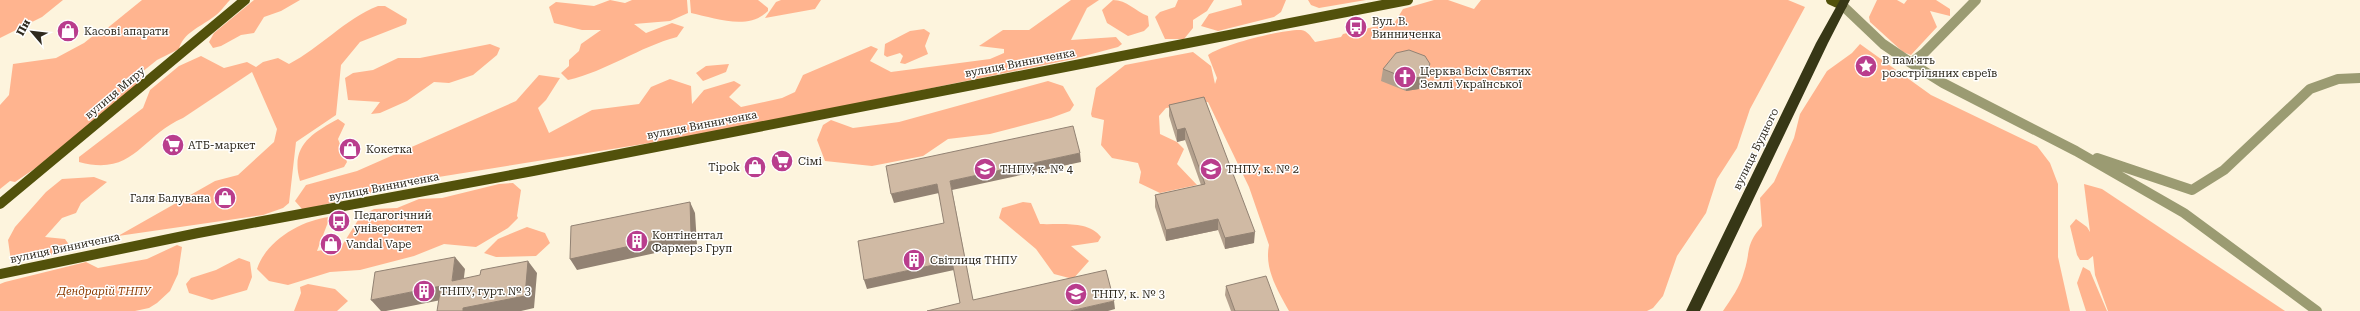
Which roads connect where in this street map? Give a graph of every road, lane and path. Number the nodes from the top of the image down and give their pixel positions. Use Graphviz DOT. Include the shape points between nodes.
graph roads {
  1 [pos="245,0"];
  2 [pos="1408,0"];
  3 [pos="1831,0"];
  4 [pos="1976,0"];
  5 [pos="1844,3"];
  6 [pos="1911,63"];
  7 [pos="2360,78"];
  8 [pos="2076,151"];
  9 [pos="0,204"];
  10 [pos="0,274"];
  11 [pos="1693,311"];
  12 [pos="2317,311"];
  1 -- 9 [label="main road, вулиця Миру"];
  2 -- 10 [label="main road, вулиця Винниченка" via="526,173 198,233"];
  3 -- 5 [label="main road"];
  4 -- 6 [label="street"];
  5 -- 6 [label="street" via="1883,44"];
  5 -- 11 [label="highway, вулиця Будного" via="1822,43"];
  6 -- 8 [label="street" via="1943,83"];
  7 -- 8 [label="street" via="2338,79 2310,89 2224,170 2192,190"];
  8 -- 12 [label="street" via="2184,213"];
}
